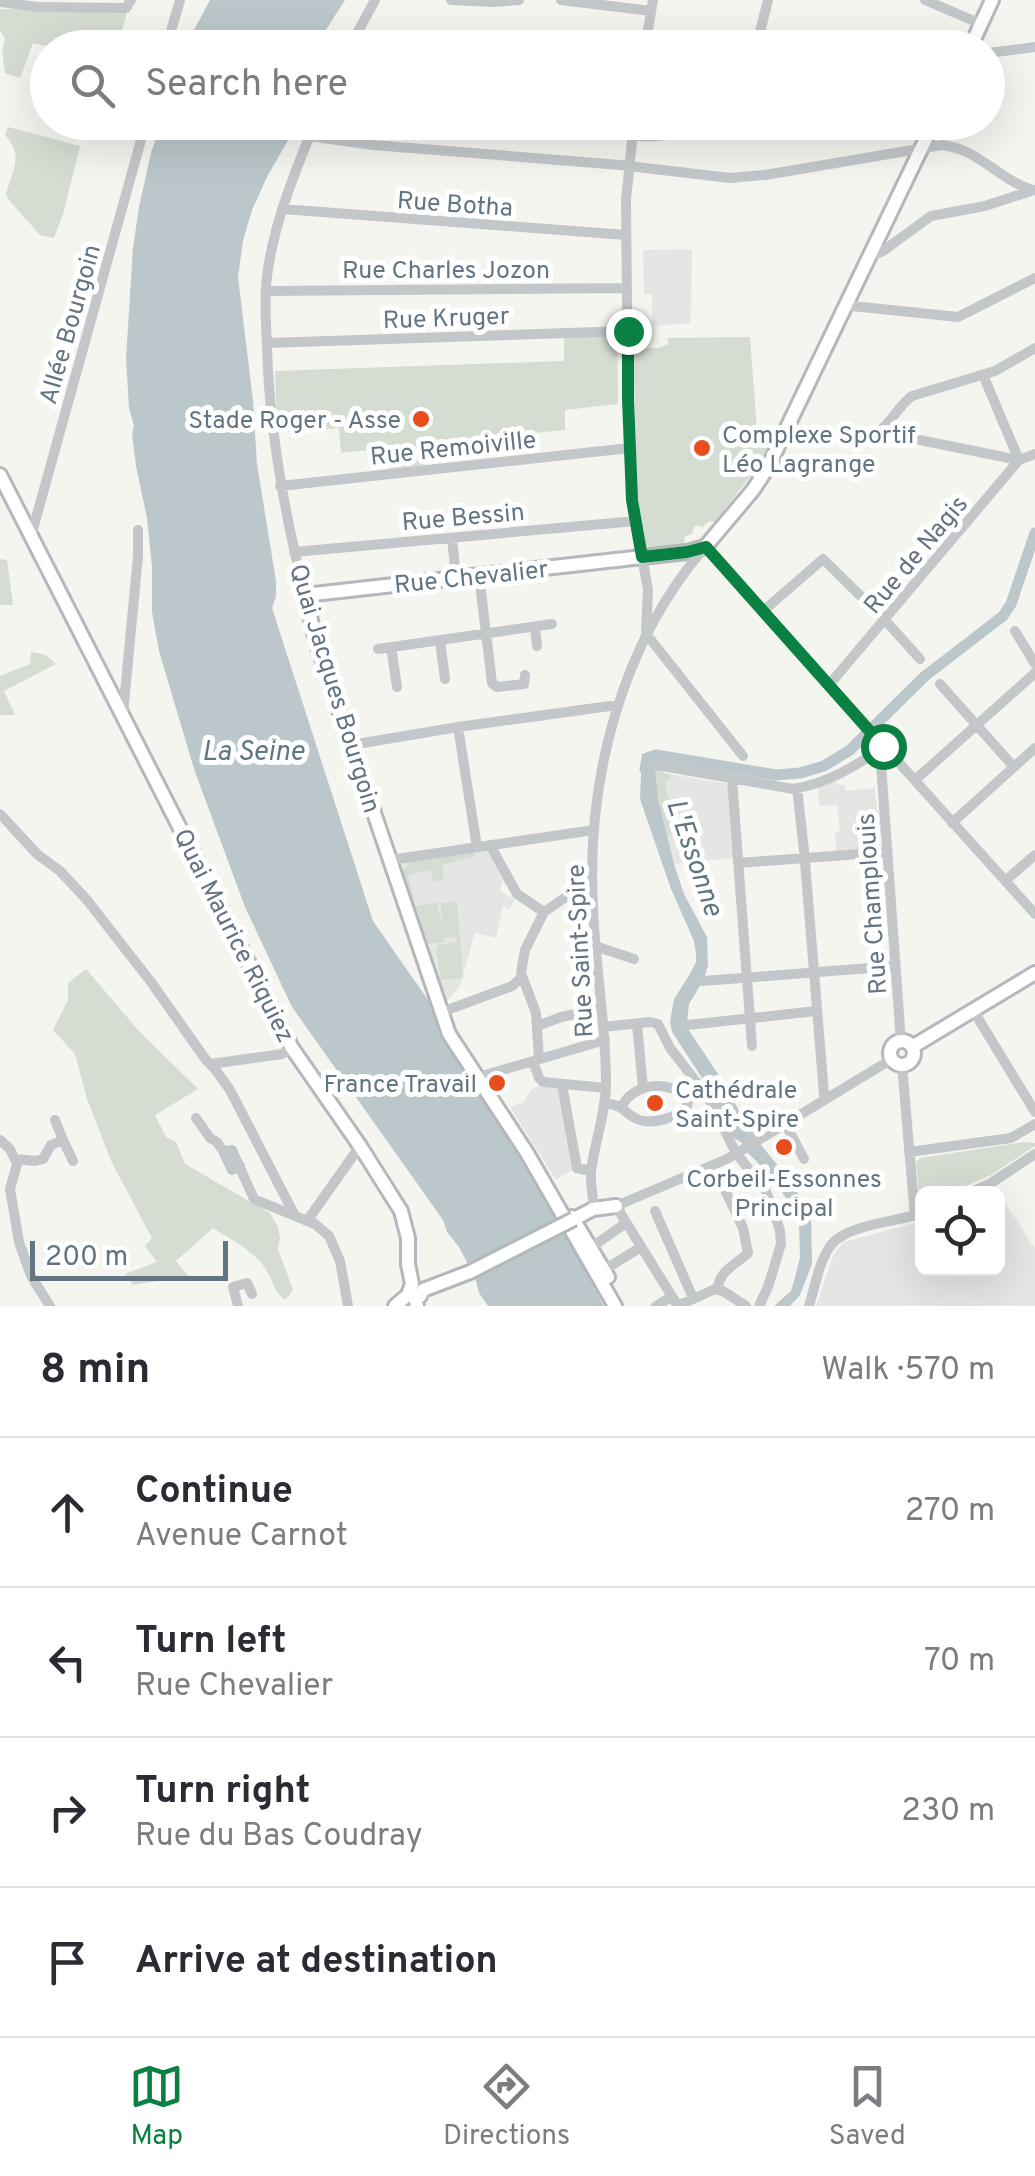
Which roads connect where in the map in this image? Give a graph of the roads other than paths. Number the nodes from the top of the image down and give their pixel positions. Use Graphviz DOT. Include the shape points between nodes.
graph roads {
  1 [pos="131,0"];
  2 [pos="180,0"];
  3 [pos="375,0"];
  4 [pos="450,0"];
  5 [pos="519,0"];
  6 [pos="561,0"];
  7 [pos="768,0"];
  8 [pos="926,0"];
  9 [pos="992,0"];
  10 [pos="0,2"];
  11 [pos="652,5"];
  12 [pos="981,24"];
  13 [pos="171,30"];
  14 [pos="359,30"];
  15 [pos="648,30"];
  16 [pos="760,30"];
  17 [pos="978,30"];
  18 [pos="1035,47"];
  19 [pos="1005,50"];
  20 [pos="141,140"];
  21 [pos="308,140"];
  22 [pos="337,140"];
  23 [pos="633,140"];
  24 [pos="926,140"];
  25 [pos="922,148"];
  26 [pos="630,166"];
  27 [pos="1034,190"];
  28 [pos="282,210"];
  29 [pos="626,235"];
  30 [pos="873,251"];
  31 [pos="1035,278"];
  32 [pos="626,288"];
  33 [pos="266,290"];
  34 [pos="847,304"];
  35 [pos="628,331"];
  36 [pos="267,343"];
  37 [pos="1035,348"];
  38 [pos="983,375"];
  39 [pos="880,432"];
  40 [pos="782,437"];
  41 [pos="630,448"];
  42 [pos="1035,454"];
  43 [pos="1019,460"];
  44 [pos="0,475"];
  45 [pos="280,486"];
  46 [pos="636,521"];
  47 [pos="138,530"];
  48 [pos="30,536"];
  49 [pos="452,538"];
  50 [pos="294,552"];
  51 [pos="696,554"];
  52 [pos="640,557"];
  53 [pos="479,575"];
  54 [pos="456,578"];
  55 [pos="648,590"];
  56 [pos="305,595"];
  57 [pos="666,597"];
  58 [pos="654,602"];
  59 [pos="762,612"];
  60 [pos="886,620"];
  61 [pos="652,623"];
  62 [pos="552,624"];
  63 [pos="535,627"];
  64 [pos="1014,630"];
  65 [pos="486,635"];
  66 [pos="645,636"];
  67 [pos="440,641"];
  68 [pos="537,646"];
  69 [pos="391,647"];
  70 [pos="378,649"];
  71 [pos="920,659"];
  72 [pos="1035,664"];
  73 [pos="1035,673"];
  74 [pos="524,674"];
  75 [pos="445,678"];
  76 [pos="940,684"];
  77 [pos="829,685"];
  78 [pos="397,688"];
  79 [pos="617,708"];
  80 [pos="122,716"];
  81 [pos="976,724"];
  82 [pos="458,727"];
  83 [pos="351,745"];
  84 [pos="882,747"];
  85 [pos="1035,748"];
  86 [pos="743,756"];
  87 [pos="657,765"];
  88 [pos="1014,767"];
  89 [pos="732,779"];
  90 [pos="914,780"];
  91 [pos="797,788"];
  92 [pos="0,814"];
  93 [pos="952,823"];
  94 [pos="594,830"];
  95 [pos="484,846"];
  96 [pos="886,852"];
  97 [pos="1035,855"];
  98 [pos="805,858"];
  99 [pos="390,860"];
  100 [pos="738,864"];
  101 [pos="592,879"];
  102 [pos="1005,881"];
  103 [pos="544,912"];
  104 [pos="1035,914"];
  105 [pos="595,946"];
  106 [pos="634,959"];
  107 [pos="896,966"];
  108 [pos="814,972"];
  109 [pos="1035,973"];
  110 [pos="522,977"];
  111 [pos="748,977"];
  112 [pos="703,981"];
  113 [pos="601,1009"];
  114 [pos="973,1010"];
  115 [pos="816,1011"];
  116 [pos="442,1012"];
  117 [pos="750,1018"];
  118 [pos="636,1024"];
  119 [pos="688,1025"];
  120 [pos="537,1026"];
  121 [pos="603,1027"];
  122 [pos="605,1041"];
  123 [pos="907,1044"];
  124 [pos="752,1046"];
  125 [pos="292,1048"];
  126 [pos="536,1060"];
  127 [pos="897,1062"];
  128 [pos="211,1064"];
  129 [pos="482,1076"];
  130 [pos="562,1084"];
  131 [pos="606,1088"];
  132 [pos="643,1088"];
  133 [pos="708,1097"];
  134 [pos="826,1098"];
  135 [pos="689,1100"];
  136 [pos="605,1104"];
  137 [pos="622,1106"];
  138 [pos="1035,1112"];
  139 [pos="196,1118"];
  140 [pos="55,1120"];
  141 [pos="785,1124"];
  142 [pos="1035,1124"];
  143 [pos="0,1140"];
  144 [pos="63,1140"];
  145 [pos="360,1146"];
  146 [pos="909,1152"];
  147 [pos="736,1154"];
  148 [pos="1035,1154"];
  149 [pos="804,1159"];
  150 [pos="16,1160"];
  151 [pos="73,1161"];
  152 [pos="591,1171"];
  153 [pos="984,1186"];
  154 [pos="725,1190"];
  155 [pos="915,1190"];
  156 [pos="616,1206"];
  157 [pos="593,1209"];
  158 [pos="654,1211"];
  159 [pos="296,1216"];
  160 [pos="915,1216"];
  161 [pos="570,1220"];
  162 [pos="307,1222"];
  163 [pos="626,1223"];
  164 [pos="592,1247"];
  165 [pos="640,1247"];
  166 [pos="604,1270"];
  167 [pos="718,1289"];
  168 [pos="252,1294"];
  169 [pos="415,1294"];
  170 [pos="672,1297"];
  171 [pos="693,1298"];
  172 [pos="744,1305"];
  173 [pos="50,1306"];
  174 [pos="238,1306"];
  175 [pos="348,1306"];
  176 [pos="397,1306"];
  177 [pos="619,1306"];
  178 [pos="656,1306"];
  179 [pos="758,1306"];
  180 [pos="809,1306"];
  1 -- 10 [label="street" via="126,8"];
  2 -- 13 [label="street"];
  3 -- 14 [label="street"];
  4 -- 5 [label="street"];
  6 -- 11 [label="street"];
  7 -- 16 [label="street"];
  8 -- 12 [label="street"];
  9 -- 12 [label="main road"];
  11 -- 15 [label="street"];
  12 -- 17 [label="main road"];
  18 -- 19 [label="street"];
  20 -- 48 [label="street, Allée Bourgoin"];
  21 -- 28 [label="street, Quai Jacques Bourgoin"];
  22 -- 26 [label="street"];
  23 -- 26 [label="street, Rue Saint-Spire"];
  24 -- 25 [label="main road"];
  25 -- 26 [label="street" via="741,178"];
  25 -- 27 [label="street" via="965,150"];
  25 -- 30 [label="main road"];
  26 -- 29 [label="street, Rue Saint-Spire"];
  27 -- 30 [label="street" via="932,216 883,251"];
  28 -- 29 [label="street, Rue Botha"];
  28 -- 33 [label="street, Quai Jacques Bourgoin"];
  29 -- 32 [label="street, Rue Saint-Spire"];
  30 -- 34 [label="main road"];
  31 -- 34 [label="street" via="958,318"];
  32 -- 33 [label="street, Rue Charles Jozon"];
  32 -- 35 [label="street, Rue Saint-Spire"];
  33 -- 36 [label="street, Quai Jacques Bourgoin"];
  34 -- 40 [label="main road"];
  35 -- 36 [label="street, Rue Kruger"];
  35 -- 41 [label="street, Rue Saint-Spire"];
  36 -- 45 [label="street, Quai Jacques Bourgoin"];
  37 -- 38 [label="street"];
  38 -- 39 [label="street" via="912,396"];
  38 -- 43 [label="street"];
  39 -- 40 [label="street"];
  39 -- 43 [label="street"];
  40 -- 51 [label="main road" via="761,479"];
  41 -- 45 [label="street, Rue Remoiville"];
  41 -- 46 [label="street, Rue Saint-Spire"];
  42 -- 43 [label="street, Rue de Nagis"];
  43 -- 60 [label="street, Rue de Nagis"];
  44 -- 48 [label="main road, Quai Maurice Riquiez"];
  45 -- 50 [label="street, Quai Jacques Bourgoin"];
  46 -- 49 [label="street, Rue Bessin"];
  46 -- 52 [label="street, Rue Saint-Spire"];
  47 -- 80 [label="street"];
  48 -- 80 [label="main road, Quai Maurice Riquiez"];
  49 -- 50 [label="street, Rue Bessin"];
  49 -- 54 [label="street"];
  50 -- 56 [label="street, Quai Jacques Bourgoin"];
  51 -- 52 [label="main road, Rue Chevalier"];
  51 -- 57 [label="street, Rue Saint-Spire"];
  51 -- 59 [label="street"];
  52 -- 53 [label="main road, Rue Chevalier"];
  52 -- 55 [label="street, Rue Saint-Spire"];
  53 -- 54 [label="main road, Rue Chevalier"];
  53 -- 65 [label="street"];
  54 -- 56 [label="main road, Rue Chevalier"];
  55 -- 58 [label="street"];
  55 -- 66 [label="street, Rue Saint-Spire"];
  56 -- 83 [label="main road, Quai Jacques Bourgoin"];
  57 -- 58 [label="street"];
  57 -- 61 [label="street, Rue Saint-Spire"];
  58 -- 61 [label="street"];
  59 -- 60 [label="street" via="823,559"];
  59 -- 77 [label="street"];
  60 -- 71 [label="street"];
  60 -- 77 [label="street, Rue de Nagis"];
  61 -- 66 [label="street, Rue Saint-Spire"];
  62 -- 63 [label="street"];
  63 -- 65 [label="street"];
  63 -- 68 [label="street"];
  64 -- 72 [label="street"];
  65 -- 67 [label="street"];
  65 -- 74 [label="street" via="492,683 524,684"];
  66 -- 79 [label="street, Rue Saint-Spire"];
  66 -- 86 [label="street"];
  67 -- 69 [label="street"];
  67 -- 75 [label="street"];
  69 -- 70 [label="street"];
  69 -- 78 [label="street"];
  73 -- 81 [label="street"];
  76 -- 81 [label="street"];
  77 -- 84 [label="street"];
  79 -- 82 [label="street"];
  79 -- 94 [label="street, Rue Saint-Spire"];
  80 -- 125 [label="main road, Quai Maurice Riquiez"];
  81 -- 88 [label="street"];
  81 -- 90 [label="street"];
  82 -- 83 [label="street"];
  82 -- 95 [label="street"];
  83 -- 99 [label="main road, Quai Jacques Bourgoin"];
  84 -- 90 [label="street"];
  84 -- 91 [label="street"];
  84 -- 96 [label="street, Rue Champlouis"];
  85 -- 88 [label="street"];
  87 -- 89 [label="street"];
  88 -- 93 [label="street"];
  89 -- 91 [label="street"];
  89 -- 100 [label="street"];
  90 -- 93 [label="street"];
  91 -- 98 [label="street"];
  92 -- 128 [label="street" via="87,900"];
  93 -- 102 [label="street"];
  94 -- 95 [label="street"];
  94 -- 101 [label="street, Rue Saint-Spire"];
  95 -- 99 [label="street"];
  95 -- 103 [label="street" via="517,894"];
  96 -- 98 [label="street"];
  96 -- 107 [label="street, Rue Champlouis"];
  97 -- 102 [label="street"];
  98 -- 100 [label="street"];
  98 -- 108 [label="street"];
  99 -- 116 [label="main road, Quai Jacques Bourgoin"];
  100 -- 111 [label="street"];
  101 -- 103 [label="street"];
  101 -- 105 [label="street, Rue Saint-Spire"];
  102 -- 104 [label="street"];
  103 -- 110 [label="street" via="524,950"];
  105 -- 106 [label="street"];
  105 -- 113 [label="street, Rue Saint-Spire"];
  107 -- 108 [label="street"];
  107 -- 123 [label="street, Rue Champlouis"];
  108 -- 111 [label="street"];
  108 -- 115 [label="street"];
  109 -- 114 [label="main road"];
  110 -- 116 [label="street"];
  110 -- 120 [label="street"];
  111 -- 112 [label="street"];
  111 -- 117 [label="street"];
  113 -- 120 [label="street"];
  113 -- 121 [label="street, Rue Saint-Spire"];
  114 -- 123 [label="main road"];
  114 -- 138 [label="street"];
  115 -- 117 [label="street"];
  115 -- 134 [label="street"];
  116 -- 129 [label="main road, Quai Jacques Bourgoin"];
  116 -- 161 [label="main road, Quai Jacques Bourgoin" via="457,1048"];
  117 -- 119 [label="street"];
  117 -- 124 [label="street"];
  118 -- 121 [label="street"];
  118 -- 132 [label="street"];
  118 -- 133 [label="street" via="661,1028"];
  120 -- 126 [label="street"];
  121 -- 122 [label="street, Rue Saint-Spire"];
  122 -- 126 [label="street"];
  122 -- 131 [label="street, Rue Saint-Spire"];
  123 -- 127 [label="main road" via="892,1046"];
  123 -- 127 [label="main road" via="913,1058"];
  125 -- 128 [label="street"];
  125 -- 145 [label="main road, Quai Maurice Riquiez"];
  126 -- 129 [label="street"];
  126 -- 130 [label="street" via="543,1082"];
  127 -- 134 [label="street"];
  127 -- 146 [label="street"];
  128 -- 159 [label="street"];
  129 -- 161 [label="main road, Quai Jacques Bourgoin"];
  130 -- 131 [label="street"];
  130 -- 152 [label="street" via="577,1168"];
  131 -- 136 [label="street, Rue Saint-Spire"];
  132 -- 135 [label="street" via="674,1088"];
  132 -- 137 [label="street"];
  133 -- 135 [label="street"];
  133 -- 147 [label="street"];
  134 -- 141 [label="street"];
  135 -- 137 [label="street" via="684,1111 658,1120 639,1120"];
  136 -- 137 [label="street"];
  136 -- 152 [label="street, Rue Saint-Spire"];
  139 -- 159 [label="street" via="222,1151 232,1150 254,1199"];
  140 -- 144 [label="street"];
  141 -- 147 [label="street"];
  141 -- 149 [label="street"];
  142 -- 146 [label="street" via="1008,1139"];
  143 -- 150 [label="street"];
  144 -- 150 [label="street" via="51,1144 43,1160"];
  144 -- 151 [label="street"];
  145 -- 162 [label="street"];
  145 -- 169 [label="main road, Quai Maurice Riquiez" via="404,1219"];
  146 -- 155 [label="street"];
  147 -- 156 [label="street"];
  147 -- 179 [label="street" via="764,1189 781,1235"];
  148 -- 153 [label="street"];
  150 -- 173 [label="street" via="10,1189 19,1242"];
  152 -- 157 [label="street, Rue Saint-Spire"];
  154 -- 167 [label="street" via="748,1253 720,1276"];
  156 -- 157 [label="main road"];
  156 -- 163 [label="street"];
  157 -- 161 [label="main road"];
  158 -- 171 [label="street"];
  159 -- 162 [label="street"];
  160 -- 180 [label="street" via="836,1240"];
  161 -- 164 [label="main road"];
  161 -- 169 [label="main road, bridge"];
  161 -- 177 [label="main road"];
  162 -- 175 [label="street" via="334,1244"];
  163 -- 164 [label="street"];
  163 -- 165 [label="street"];
  164 -- 166 [label="main road"];
  165 -- 166 [label="street"];
  165 -- 170 [label="street"];
  166 -- 177 [label="main road"];
  167 -- 171 [label="street"];
  167 -- 172 [label="street"];
  168 -- 174 [label="street" via="247,1283 233,1287"];
  169 -- 176 [label="main road"];
  170 -- 171 [label="street" via="679,1304"];
  170 -- 178 [label="street"];
}
